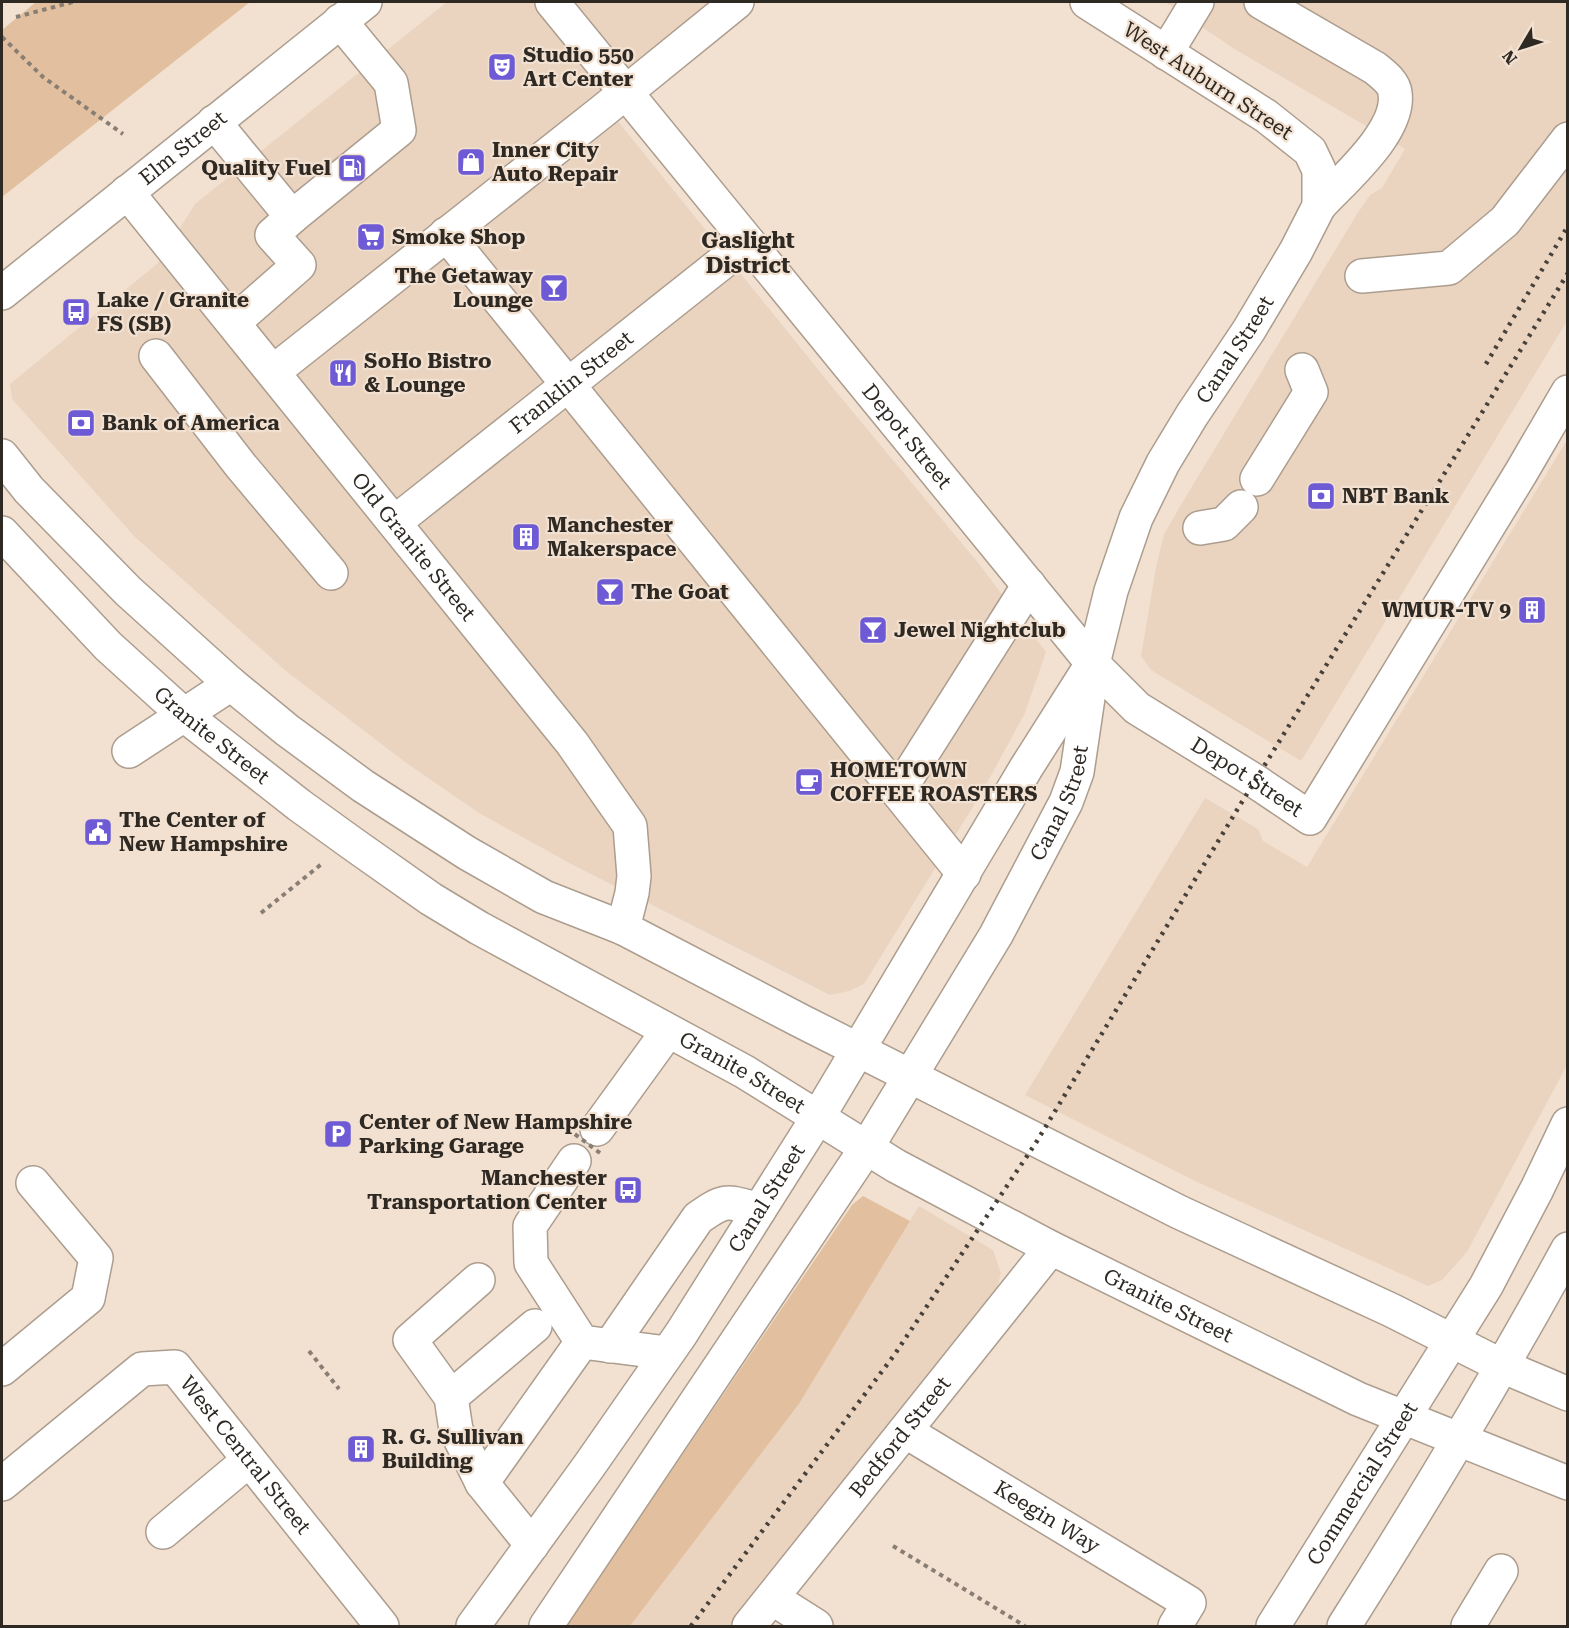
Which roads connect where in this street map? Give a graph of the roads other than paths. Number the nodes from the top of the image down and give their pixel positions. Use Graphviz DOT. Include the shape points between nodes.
graph roads {
  1 [pos="552,2"];
  2 [pos="737,2"];
  3 [pos="1087,2"];
  4 [pos="1197,2"];
  5 [pos="1262,2"];
  6 [pos="352,11"];
  7 [pos="1166,53"];
  8 [pos="626,92"];
  9 [pos="214,122"];
  10 [pos="1568,139"];
  11 [pos="1319,170"];
  12 [pos="127,192"];
  13 [pos="1319,206"];
  14 [pos="292,217"];
  15 [pos="446,234"];
  16 [pos="748,242"];
  17 [pos="1362,276"];
  18 [pos="2,293"];
  19 [pos="234,322"];
  20 [pos="156,356"];
  21 [pos="1302,370"];
  22 [pos="273,372"];
  23 [pos="568,385"];
  24 [pos="1568,392"];
  25 [pos="2,456"];
  26 [pos="1257,479"];
  27 [pos="1241,507"];
  28 [pos="395,522"];
  29 [pos="1200,528"];
  30 [pos="2,532"];
  31 [pos="331,573"];
  32 [pos="1029,585"];
  33 [pos="1093,664"];
  34 [pos="231,684"];
  35 [pos="183,714"];
  36 [pos="129,751"];
  37 [pos="898,792"];
  38 [pos="964,874"];
  39 [pos="624,928"];
  40 [pos="668,1030"];
  41 [pos="858,1050"];
  42 [pos="909,1076"];
  43 [pos="818,1117"];
  44 [pos="1568,1124"];
  45 [pos="867,1147"];
  46 [pos="33,1183"];
  47 [pos="759,1209"];
  48 [pos="1051,1248"];
  49 [pos="1568,1249"];
  50 [pos="478,1280"];
  51 [pos="535,1326"];
  52 [pos="1452,1342"];
  53 [pos="596,1344"];
  54 [pos="667,1353"];
  55 [pos="1502,1366"];
  56 [pos="2,1369"];
  57 [pos="1568,1394"];
  58 [pos="451,1397"];
  59 [pos="1405,1418"];
  60 [pos="905,1431"];
  61 [pos="1459,1439"];
  62 [pos="249,1460"];
  63 [pos="482,1483"];
  64 [pos="1568,1483"];
  65 [pos="2,1484"];
  66 [pos="163,1532"];
  67 [pos="532,1545"];
  68 [pos="1501,1571"];
  69 [pos="772,1598"];
  70 [pos="1182,1615"];
  71 [pos="382,1626"];
  72 [pos="473,1626"];
  73 [pos="546,1626"];
  74 [pos="749,1626"];
  75 [pos="816,1626"];
  76 [pos="1273,1626"];
  77 [pos="1344,1626"];
  78 [pos="1468,1626"];
  1 -- 8 [label="street, Depot Street"];
  2 -- 8 [label="street"];
  3 -- 7 [label="street, West Auburn Street"];
  4 -- 7 [label="street"];
  5 -- 13 [label="street" via="1375,68 1395,92 1395,108 1388,127"];
  6 -- 9 [label="street, Elm Street"];
  6 -- 14 [label="street" via="391,84 399,130"];
  7 -- 11 [label="street, West Auburn Street" via="1294,137 1310,151"];
  8 -- 15 [label="street"];
  8 -- 16 [label="street, Depot Street"];
  9 -- 12 [label="street, Elm Street"];
  9 -- 14 [label="street"];
  10 -- 17 [label="street" via="1505,221 1449,268"];
  11 -- 13 [label="street, Canal Street"];
  12 -- 18 [label="street, Elm Street"];
  12 -- 19 [label="street, Old Granite Street"];
  13 -- 33 [label="street, Canal Street" via="1249,330 1163,463 1136,518 1111,591"];
  14 -- 19 [label="street" via="272,235 299,265"];
  15 -- 22 [label="street"];
  15 -- 23 [label="street"];
  16 -- 23 [label="street, Franklin Street"];
  16 -- 32 [label="street, Depot Street"];
  19 -- 22 [label="street, Old Granite Street"];
  20 -- 31 [label="street"];
  21 -- 26 [label="street" via="1311,392"];
  22 -- 28 [label="street, Old Granite Street"];
  23 -- 28 [label="street, Franklin Street"];
  23 -- 37 [label="street"];
  24 -- 33 [label="street, Depot Street" via="1310,818 1137,708"];
  25 -- 34 [label="street" via="29,490 128,591"];
  27 -- 29 [label="street" via="1224,524"];
  28 -- 39 [label="street, Old Granite Street" via="572,743 630,826 634,876"];
  30 -- 35 [label="street, Granite Street" via="108,646"];
  32 -- 33 [label="street, Depot Street"];
  32 -- 37 [label="street"];
  33 -- 38 [label="street, Canal Street"];
  33 -- 42 [label="street, Canal Street" via="1077,772 1066,802 996,935"];
  34 -- 35 [label="street"];
  34 -- 39 [label="street" via="363,786 467,853 544,897"];
  35 -- 36 [label="street"];
  35 -- 40 [label="street, Granite Street" via="299,805 431,899"];
  37 -- 38 [label="street"];
  38 -- 41 [label="street, Canal Street"];
  39 -- 41 [label="street"];
  40 -- 43 [label="street, Granite Street"];
  40 -- 53 [label="street" via="590,1148 530,1226 531,1263"];
  41 -- 42 [label="street"];
  41 -- 43 [label="street, Canal Street"];
  42 -- 45 [label="street, Canal Street"];
  42 -- 52 [label="street" via="1179,1212"];
  43 -- 45 [label="street, Granite Street"];
  43 -- 47 [label="street, Canal Street"];
  44 -- 52 [label="street, Commercial Street" via="1486,1286"];
  45 -- 48 [label="street, Granite Street"];
  45 -- 73 [label="street, Canal Street"];
  46 -- 56 [label="street" via="96,1258 88,1298"];
  47 -- 53 [label="street" via="729,1202 698,1218"];
  47 -- 54 [label="street, Canal Street"];
  48 -- 59 [label="street, Granite Street" via="1358,1399"];
  48 -- 60 [label="street, Bedford Street"];
  49 -- 55 [label="street"];
  50 -- 58 [label="street" via="410,1340"];
  51 -- 58 [label="street"];
  52 -- 55 [label="street"];
  52 -- 59 [label="street, Commercial Street"];
  53 -- 54 [label="street"];
  53 -- 63 [label="street"];
  54 -- 67 [label="street, Canal Street"];
  55 -- 57 [label="street"];
  55 -- 61 [label="street"];
  58 -- 63 [label="street" via="456,1430"];
  59 -- 61 [label="street, Granite Street"];
  59 -- 76 [label="street, Commercial Street"];
  60 -- 69 [label="street, Bedford Street"];
  60 -- 70 [label="street, Keegin Way"];
  61 -- 64 [label="street, Granite Street"];
  61 -- 77 [label="street"];
  62 -- 65 [label="street, West Central Street" via="175,1367 142,1369"];
  62 -- 66 [label="street"];
  62 -- 71 [label="street, West Central Street"];
  63 -- 67 [label="street"];
  67 -- 72 [label="street, Canal Street"];
  68 -- 78 [label="street"];
  69 -- 74 [label="street, Bedford Street"];
  69 -- 75 [label="street"];
}
